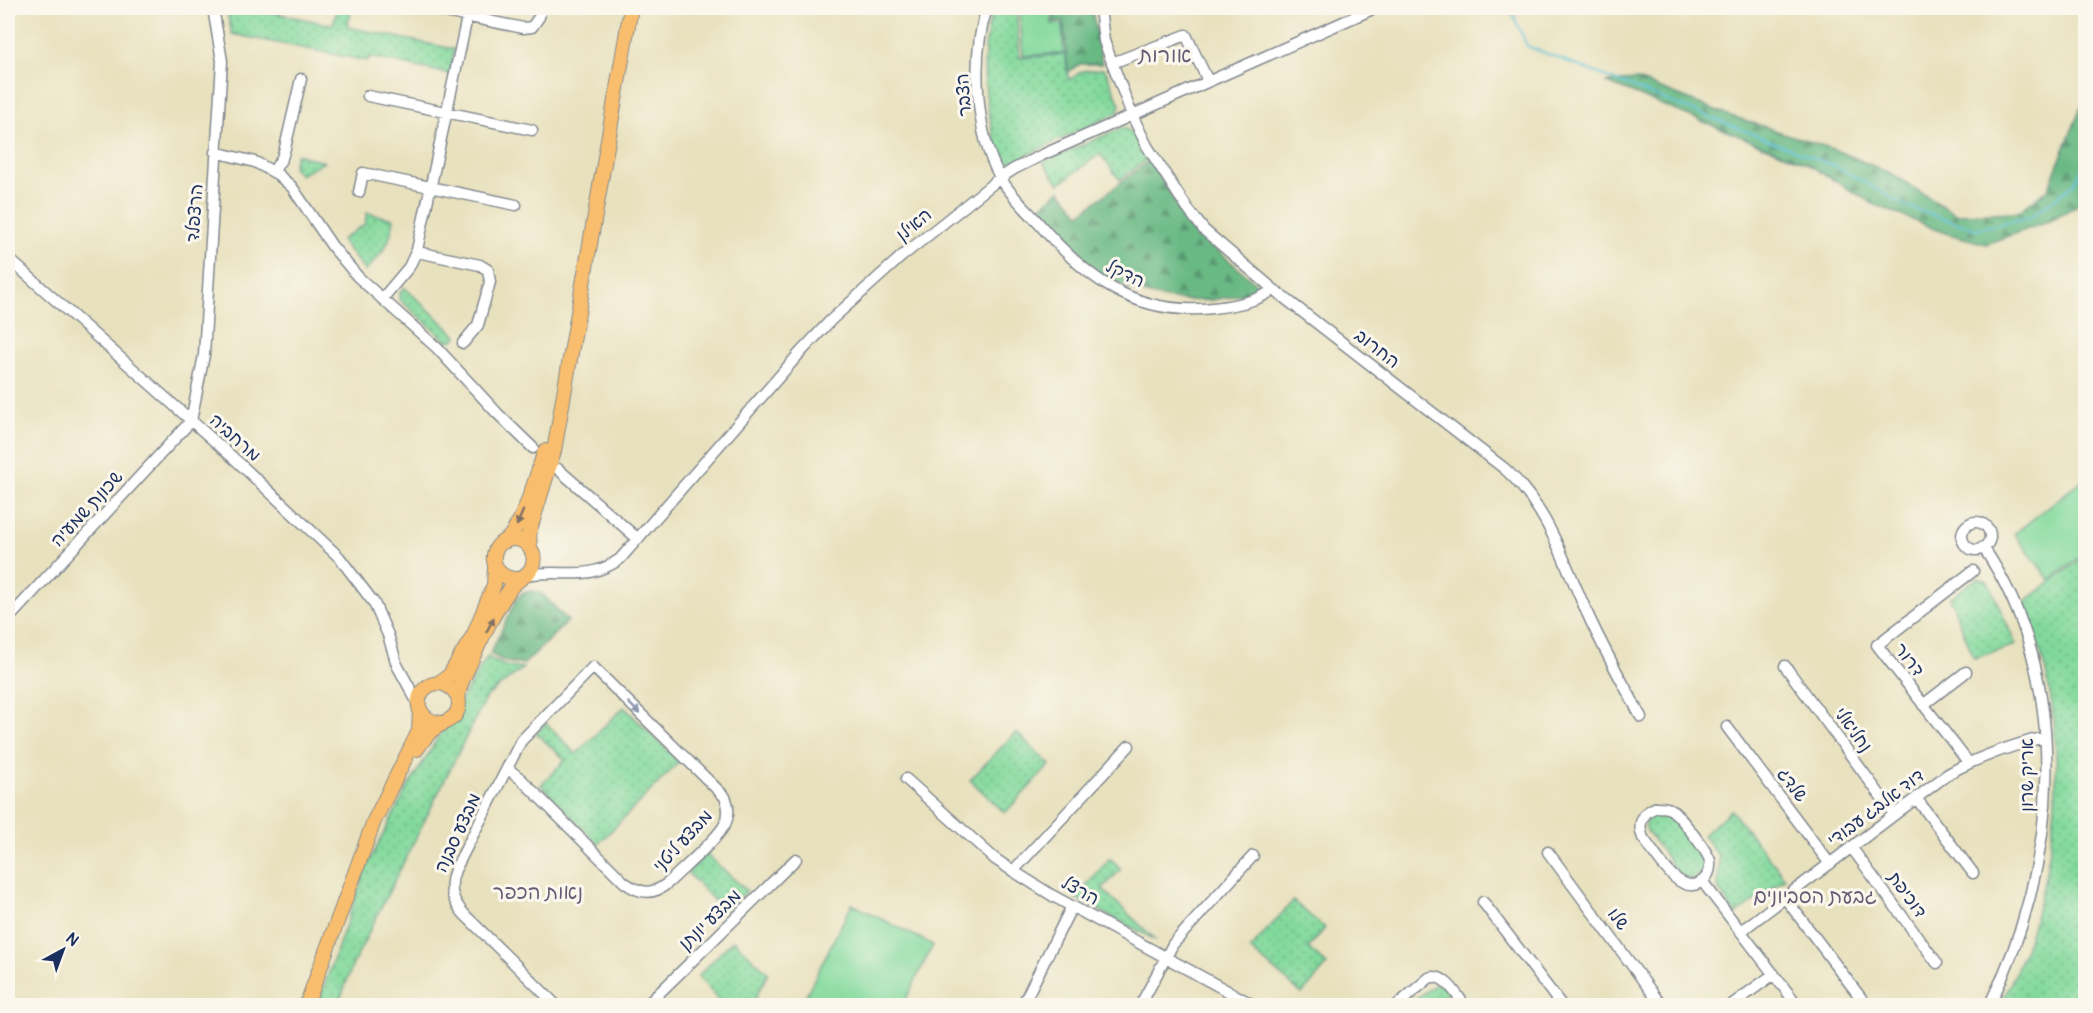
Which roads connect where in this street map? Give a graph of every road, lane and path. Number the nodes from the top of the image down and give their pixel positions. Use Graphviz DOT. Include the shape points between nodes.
graph roads {
  1 [pos="213,8"];
  2 [pos="426,8"];
  3 [pos="541,8"];
  4 [pos="631,8"];
  5 [pos="987,8"];
  6 [pos="1100,8"];
  7 [pos="1375,8"];
  8 [pos="468,12"];
  9 [pos="1112,63"];
  10 [pos="301,79"];
  11 [pos="1208,81"];
  12 [pos="368,96"];
  13 [pos="447,112"];
  14 [pos="1132,115"];
  15 [pos="531,130"];
  16 [pos="215,152"];
  17 [pos="273,172"];
  18 [pos="1000,178"];
  19 [pos="431,187"];
  20 [pos="359,192"];
  21 [pos="516,205"];
  22 [pos="417,252"];
  23 [pos="8,258"];
  24 [pos="1273,289"];
  25 [pos="382,299"];
  26 [pos="578,321"];
  27 [pos="463,343"];
  28 [pos="192,421"];
  29 [pos="533,448"];
  30 [pos="558,469"];
  31 [pos="638,539"];
  32 [pos="506,540"];
  33 [pos="1983,548"];
  34 [pos="532,552"];
  35 [pos="495,567"];
  36 [pos="1973,571"];
  37 [pos="558,572"];
  38 [pos="522,577"];
  39 [pos="8,619"];
  40 [pos="1785,666"];
  41 [pos="593,667"];
  42 [pos="1966,672"];
  43 [pos="401,673"];
  44 [pos="435,684"];
  45 [pos="458,697"];
  46 [pos="1923,705"];
  47 [pos="420,708"];
  48 [pos="1641,717"];
  49 [pos="442,723"];
  50 [pos="1727,727"];
  51 [pos="2044,737"];
  52 [pos="1129,746"];
  53 [pos="1968,762"];
  54 [pos="507,768"];
  55 [pos="395,780"];
  56 [pos="906,780"];
  57 [pos="1916,798"];
  58 [pos="1894,814"];
  59 [pos="1851,847"];
  60 [pos="1548,852"];
  61 [pos="1253,856"];
  62 [pos="796,859"];
  63 [pos="1830,864"];
  64 [pos="1013,871"];
  65 [pos="1973,873"];
  66 [pos="1702,881"];
  67 [pos="1785,898"];
  68 [pos="1483,902"];
  69 [pos="1072,906"];
  70 [pos="1741,931"];
  71 [pos="1166,955"];
  72 [pos="1937,963"];
  73 [pos="1774,974"];
  74 [pos="306,1005"];
  75 [pos="557,1005"];
  76 [pos="646,1005"];
  77 [pos="1022,1005"];
  78 [pos="1140,1005"];
  79 [pos="1255,1005"];
  80 [pos="1395,1005"];
  81 [pos="1466,1005"];
  82 [pos="1562,1005"];
  83 [pos="1662,1005"];
  84 [pos="1730,1005"];
  85 [pos="1798,1005"];
  86 [pos="1867,1005"];
  87 [pos="1989,1005"];
  1 -- 16 [label="street, הרצפלד" via="222,61"];
  2 -- 8 [label="street"];
  3 -- 8 [label="street" via="532,27 523,28"];
  4 -- 26 [label="main road"];
  5 -- 18 [label="street, הצבר" via="980,39 978,89 985,134"];
  6 -- 9 [label="street, החרוב" via="1104,41"];
  7 -- 11 [label="street, האילן"];
  8 -- 13 [label="street"];
  9 -- 11 [label="street" via="1186,34"];
  9 -- 14 [label="street, החרוב"];
  10 -- 17 [label="street" via="282,158"];
  11 -- 14 [label="street, האילן"];
  12 -- 13 [label="street"];
  13 -- 15 [label="street"];
  13 -- 19 [label="street"];
  14 -- 18 [label="street, האילן"];
  14 -- 24 [label="street, החרוב" via="1147,146 1195,220 1214,241"];
  16 -- 17 [label="street" via="243,158"];
  16 -- 28 [label="street, הרצפלד" via="204,355"];
  17 -- 25 [label="street" via="292,187 332,246"];
  18 -- 24 [label="street, הדקל" via="1065,254 1094,278 1125,296 1190,310 1256,299"];
  18 -- 31 [label="street, האילן" via="902,256 831,320"];
  19 -- 20 [label="street" via="363,173"];
  19 -- 21 [label="street"];
  19 -- 22 [label="street"];
  22 -- 25 [label="street"];
  22 -- 27 [label="street" via="488,270 490,282 478,325"];
  23 -- 28 [label="street, מרחביה"];
  24 -- 48 [label="street, החרוב" via="1505,469 1525,489 1558,542 1589,618"];
  25 -- 29 [label="street" via="437,348"];
  26 -- 32 [label="main road, one-way" via="546,449 521,517"];
  26 -- 34 [label="main road" via="554,451 529,534"];
  28 -- 39 [label="street, שכונת שמעיה"];
  28 -- 43 [label="street, מרחביה" via="339,557 374,603"];
  30 -- 31 [label="street"];
  31 -- 37 [label="street, האילן" via="603,569 580,574"];
  32 -- 34 [label="main road" via="519,540"];
  32 -- 35 [label="main road" via="494,555"];
  33 -- 51 [label="street, אריק שרון" via="2003,583 2031,653"];
  34 -- 37 [label="street" via="538,563"];
  34 -- 38 [label="main road" via="532,567"];
  35 -- 38 [label="main road" via="504,577"];
  35 -- 44 [label="main road" via="494,585 474,634 449,676"];
  36 -- 46 [label="street, דרור" via="1877,645"];
  37 -- 38 [label="street, האילן"];
  45 -- 38 [label="main road, one-way" via="500,606"];
  40 -- 58 [label="street, נחליאלי"];
  41 -- 54 [label="street, מבצע סבנה" via="528,733"];
  41 -- 54 [label="street, מבצע ליטני, one-way" via="725,797 728,818 720,832 669,882 656,891 639,891 624,882"];
  42 -- 46 [label="street"];
  43 -- 44 [label="street" via="417,682"];
  43 -- 47 [label="street, מרחביה"];
  44 -- 45 [label="main road" via="450,686"];
  44 -- 47 [label="main road" via="422,692"];
  45 -- 49 [label="main road" via="454,716"];
  46 -- 53 [label="street, דרור"];
  47 -- 49 [label="main road" via="429,720"];
  47 -- 55 [label="main road" via="419,731"];
  49 -- 55 [label="main road" via="425,738"];
  50 -- 63 [label="street, שלדג"];
  51 -- 53 [label="street, דוד אלבג עבודי"];
  51 -- 87 [label="street, אריק שרון" via="2046,796 2038,858 2018,938"];
  52 -- 64 [label="street"];
  53 -- 57 [label="street, דוד אלבג עבודי"];
  54 -- 75 [label="street, מבצע סבנה" via="455,870 452,896 465,915"];
  55 -- 74 [label="main road" via="374,821"];
  56 -- 64 [label="street, הרצל"];
  57 -- 58 [label="street, דוד אלבג עבודי"];
  57 -- 65 [label="street"];
  58 -- 59 [label="street, דוד אלבג עבודי"];
  59 -- 63 [label="street, דוד אלבג עבודי"];
  59 -- 72 [label="street, דוכיפת"];
  60 -- 83 [label="street, שלו"];
  61 -- 71 [label="street"];
  62 -- 76 [label="street, מבצע יונתן"];
  63 -- 67 [label="street, דוד אלבג עבודי"];
  64 -- 69 [label="street, הרצל"];
  66 -- 66 [label="street" via="1710,870 1708,857 1675,813 1664,807 1650,809 1641,819 1640,832 1678,881 1690,885"];
  66 -- 70 [label="street"];
  67 -- 70 [label="street, דוד אלבג עבודי"];
  67 -- 86 [label="street"];
  68 -- 82 [label="street"];
  69 -- 71 [label="street, הרצל"];
  69 -- 77 [label="street"];
  70 -- 73 [label="street"];
  71 -- 78 [label="street"];
  71 -- 79 [label="street, הרצל"];
  73 -- 84 [label="street"];
  73 -- 85 [label="street"];
  80 -- 81 [label="street" via="1434,976 1441,978"];
}
